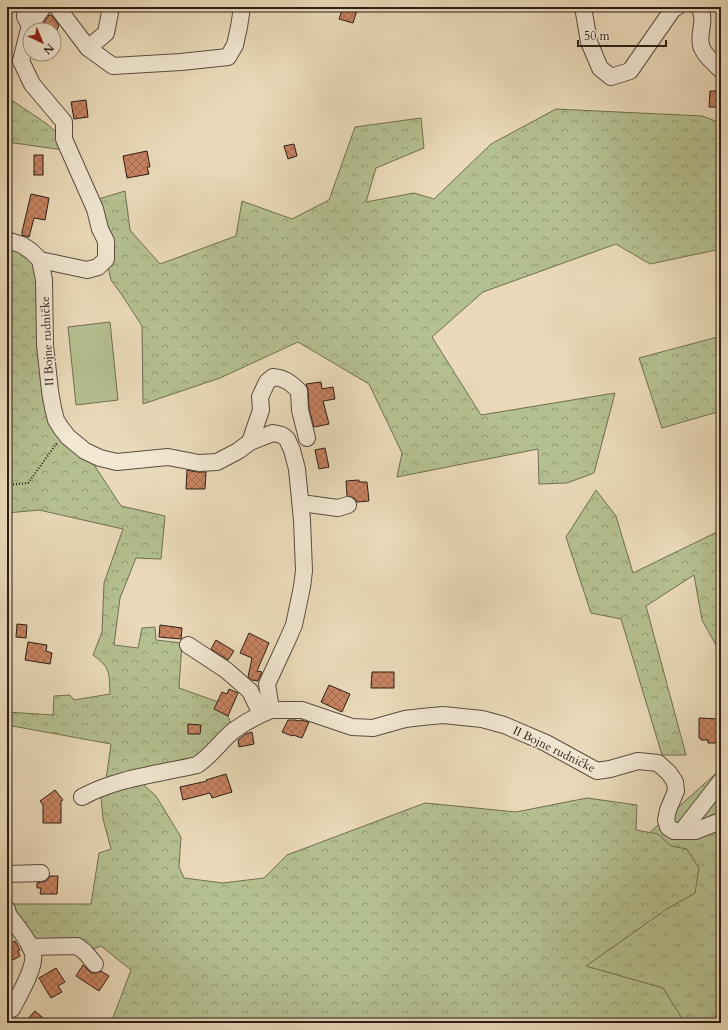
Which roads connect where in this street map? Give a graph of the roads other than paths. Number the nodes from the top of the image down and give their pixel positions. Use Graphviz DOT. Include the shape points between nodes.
graph roads {
  1 [pos="26,7"];
  2 [pos="43,7"];
  3 [pos="57,7"];
  4 [pos="111,7"];
  5 [pos="242,7"];
  6 [pos="583,7"];
  7 [pos="677,7"];
  8 [pos="699,7"];
  9 [pos="28,22"];
  10 [pos="32,22"];
  11 [pos="88,48"];
  12 [pos="22,57"];
  13 [pos="721,70"];
  14 [pos="7,240"];
  15 [pos="40,260"];
  16 [pos="307,438"];
  17 [pos="250,442"];
  18 [pos="301,503"];
  19 [pos="348,505"];
  20 [pos="188,645"];
  21 [pos="266,712"];
  22 [pos="721,781"];
  23 [pos="82,797"];
  24 [pos="721,821"];
  25 [pos="682,831"];
  26 [pos="41,873"];
  27 [pos="7,874"];
  28 [pos="7,909"];
  29 [pos="30,947"];
  30 [pos="95,964"];
  31 [pos="12,1009"];
  1 -- 9 [label="street" via="25,17"];
  2 -- 10 [label="street"];
  3 -- 11 [label="street"];
  4 -- 11 [label="street" via="106,33"];
  5 -- 11 [label="street" via="235,45 228,57 113,66"];
  6 -- 7 [label="street" via="588,42 600,68 610,77 630,71"];
  8 -- 13 [label="street" via="703,14 701,46"];
  12 -- 15 [label="street" via="21,61 32,84 64,122 64,139 95,209 107,250 106,259 98,267 87,270"];
  14 -- 15 [label="street" via="22,245"];
  15 -- 17 [label="street, II Bojne rudničke" via="45,285 50,391 56,420 68,437 85,451 118,462 168,457 199,463 217,462"];
  16 -- 17 [label="street" via="300,410 299,391 291,383 273,377 267,382 260,397 261,410"];
  17 -- 18 [label="street, II Bojne rudničke" via="273,433 287,439 297,469"];
  18 -- 19 [label="street" via="338,508"];
  18 -- 21 [label="street, II Bojne rudničke" via="304,571 302,587 294,624 267,684"];
  20 -- 21 [label="street" via="226,670 250,691"];
  21 -- 23 [label="street" via="233,731 197,765 120,781"];
  21 -- 25 [label="street, II Bojne rudničke" via="302,710 352,727 373,728 422,717 468,717 504,725 546,743 597,771 638,761 658,763 675,782 676,791 666,820 668,827 674,831"];
  22 -- 25 [label="street"];
  24 -- 25 [label="street" via="695,831"];
  26 -- 27 [label="street"];
  28 -- 29 [label="street"];
  29 -- 30 [label="street" via="77,946"];
  29 -- 31 [label="street" via="33,963"];
}
